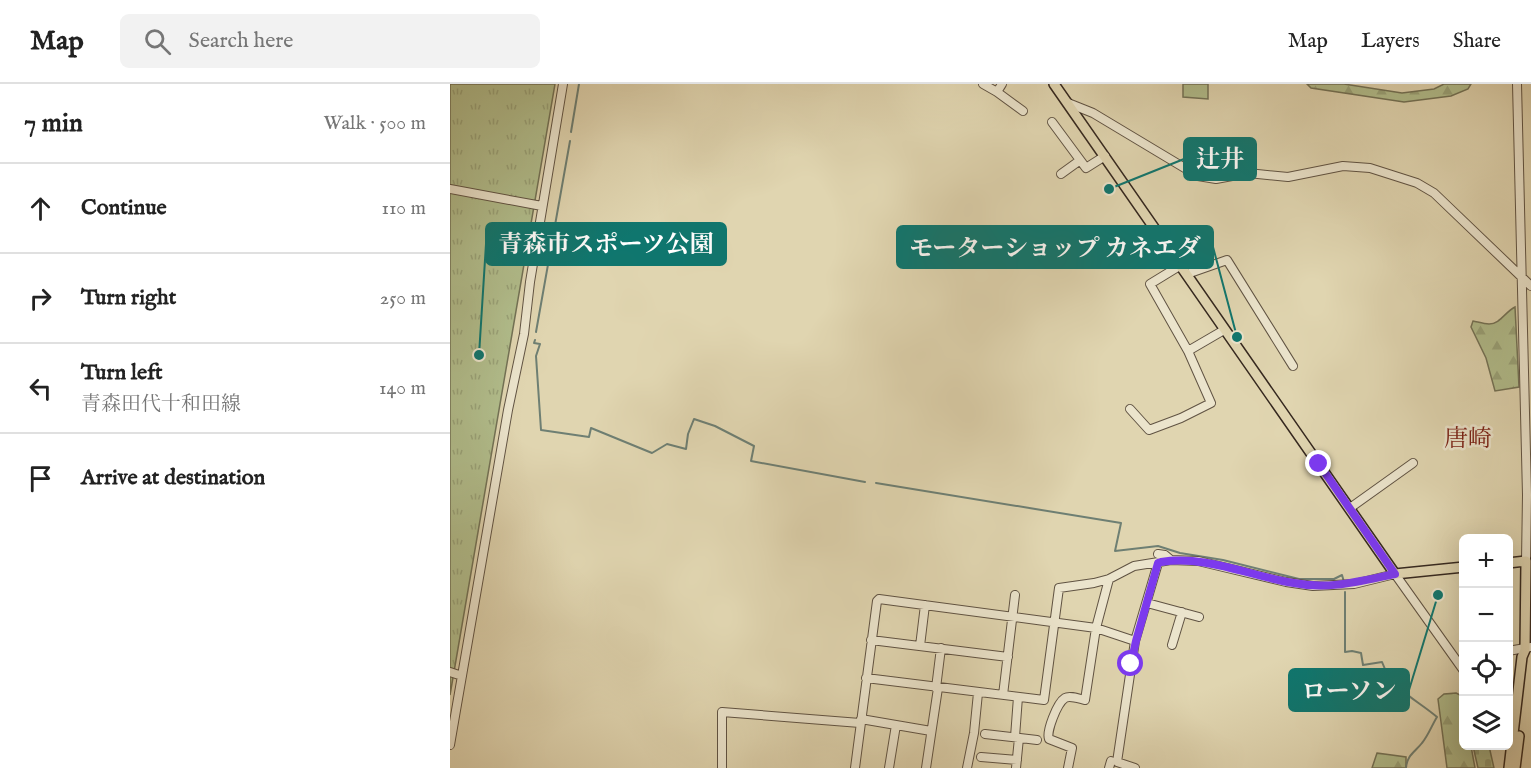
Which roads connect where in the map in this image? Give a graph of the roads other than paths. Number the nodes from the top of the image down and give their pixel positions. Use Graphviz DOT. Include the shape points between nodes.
graph roads {
  1 [pos="563,84"];
  2 [pos="982,84"];
  3 [pos="1002,84"];
  4 [pos="1054,84"];
  5 [pos="1517,84"];
  6 [pos="997,93"];
  7 [pos="1068,103"];
  8 [pos="1023,111"];
  9 [pos="1052,122"];
  10 [pos="1104,156"];
  11 [pos="1079,161"];
  12 [pos="1061,174"];
  13 [pos="450,189"];
  14 [pos="542,206"];
  15 [pos="1184,270"];
  16 [pos="1522,279"];
  17 [pos="1531,286"];
  18 [pos="1224,330"];
  19 [pos="1188,351"];
  20 [pos="1293,366"];
  21 [pos="1130,409"];
  22 [pos="1413,464"];
  23 [pos="1350,508"];
  24 [pos="1159,560"];
  25 [pos="1526,561"];
  26 [pos="1513,563"];
  27 [pos="1459,568"];
  28 [pos="1395,574"];
  29 [pos="1109,579"];
  30 [pos="1015,596"];
  31 [pos="1147,603"];
  32 [pos="925,605"];
  33 [pos="1182,612"];
  34 [pos="1014,616"];
  35 [pos="1199,617"];
  36 [pos="1055,622"];
  37 [pos="1096,628"];
  38 [pos="871,640"];
  39 [pos="1136,641"];
  40 [pos="1172,645"];
  41 [pos="920,646"];
  42 [pos="941,648"];
  43 [pos="1527,650"];
  44 [pos="1008,657"];
  45 [pos="1459,661"];
  46 [pos="450,672"];
  47 [pos="462,676"];
  48 [pos="866,678"];
  49 [pos="937,688"];
  50 [pos="978,693"];
  51 [pos="1003,695"];
  52 [pos="1018,697"];
  53 [pos="860,721"];
  54 [pos="896,725"];
  55 [pos="931,731"];
  56 [pos="985,734"];
  57 [pos="1017,737"];
  58 [pos="1037,740"];
  59 [pos="450,745"];
  60 [pos="981,757"];
  61 [pos="1016,764"];
  62 [pos="722,768"];
  63 [pos="855,768"];
  64 [pos="889,768"];
  65 [pos="926,768"];
  66 [pos="967,768"];
  67 [pos="1068,768"];
  68 [pos="1135,768"];
  69 [pos="1509,768"];
  70 [pos="1515,768"];
  1 -- 14 [label="street"];
  2 -- 6 [label="street"];
  3 -- 6 [label="street"];
  4 -- 7 [label="main road"];
  5 -- 16 [label="street"];
  6 -- 8 [label="street"];
  7 -- 10 [label="main road"];
  7 -- 16 [label="street" via="1093,113 1198,176 1216,179 1248,173 1288,177 1343,166 1370,168 1417,183 1434,193"];
  9 -- 11 [label="street"];
  10 -- 11 [label="street" via="1088,168"];
  10 -- 15 [label="main road"];
  11 -- 12 [label="street"];
  13 -- 14 [label="street"];
  14 -- 47 [label="street" via="524,334"];
  15 -- 18 [label="main road"];
  15 -- 19 [label="street" via="1150,284"];
  15 -- 20 [label="street" via="1227,260"];
  16 -- 17 [label="street"];
  16 -- 25 [label="street"];
  18 -- 19 [label="street"];
  18 -- 23 [label="main road"];
  19 -- 21 [label="street" via="1211,403 1149,429"];
  22 -- 23 [label="street"];
  23 -- 28 [label="main road"];
  24 -- 28 [label="street" via="1198,561 1313,586 1345,585"];
  24 -- 29 [label="street" via="1134,566"];
  24 -- 31 [label="street"];
  25 -- 26 [label="main road"];
  25 -- 43 [label="main road"];
  27 -- 28 [label="main road"];
  28 -- 45 [label="street"];
  29 -- 36 [label="street" via="1059,588"];
  29 -- 37 [label="street"];
  30 -- 34 [label="street"];
  31 -- 33 [label="street"];
  31 -- 39 [label="street"];
  32 -- 34 [label="street"];
  32 -- 38 [label="street" via="879,599"];
  32 -- 41 [label="street"];
  33 -- 35 [label="street"];
  33 -- 40 [label="street"];
  34 -- 36 [label="street"];
  34 -- 44 [label="street"];
  36 -- 37 [label="street"];
  36 -- 52 [label="street" via="1044,700"];
  37 -- 39 [label="street"];
  37 -- 67 [label="street" via="1085,700 1065,698 1047,735 1048,740 1072,748"];
  38 -- 41 [label="street"];
  38 -- 48 [label="street"];
  39 -- 68 [label="street" via="1118,762"];
  41 -- 42 [label="street"];
  42 -- 44 [label="street"];
  42 -- 49 [label="street"];
  43 -- 69 [label="main road" via="1522,657"];
  43 -- 70 [label="main road"];
  44 -- 51 [label="street"];
  46 -- 47 [label="street"];
  47 -- 59 [label="street"];
  48 -- 49 [label="street"];
  48 -- 53 [label="street"];
  49 -- 50 [label="street"];
  49 -- 55 [label="street"];
  50 -- 51 [label="street"];
  50 -- 66 [label="street"];
  51 -- 52 [label="street"];
  52 -- 57 [label="street"];
  53 -- 54 [label="street"];
  53 -- 62 [label="street" via="722,712"];
  53 -- 63 [label="street"];
  54 -- 55 [label="street"];
  54 -- 64 [label="street"];
  55 -- 65 [label="street"];
  56 -- 57 [label="street"];
  57 -- 58 [label="street"];
  57 -- 61 [label="street"];
  60 -- 61 [label="street"];
}
